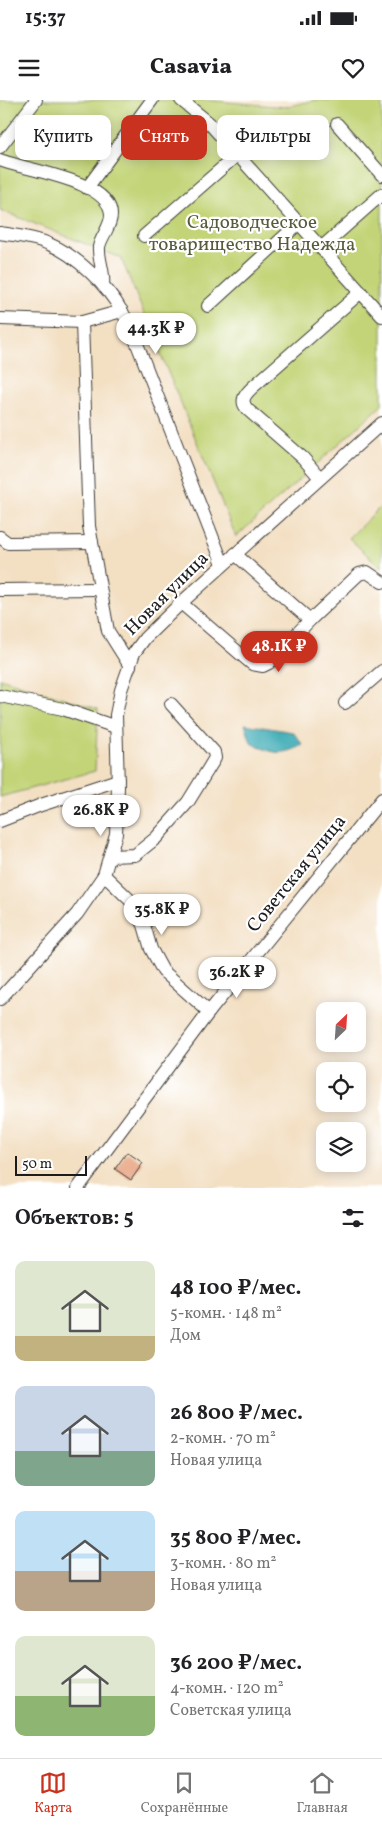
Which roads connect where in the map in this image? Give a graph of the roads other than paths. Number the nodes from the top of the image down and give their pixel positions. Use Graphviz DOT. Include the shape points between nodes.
graph roads {
  1 [pos="36,100"];
  2 [pos="152,100"];
  3 [pos="180,100"];
  4 [pos="337,124"];
  5 [pos="217,131"];
  6 [pos="0,147"];
  7 [pos="0,160"];
  8 [pos="229,160"];
  9 [pos="241,160"];
  10 [pos="382,175"];
  11 [pos="87,188"];
  12 [pos="382,194"];
  13 [pos="299,223"];
  14 [pos="0,233"];
  15 [pos="144,236"];
  16 [pos="321,248"];
  17 [pos="103,285"];
  18 [pos="361,292"];
  19 [pos="208,306"];
  20 [pos="122,310"];
  21 [pos="382,316"];
  22 [pos="0,320"];
  23 [pos="82,322"];
  24 [pos="382,423"];
  25 [pos="320,478"];
  26 [pos="0,537"];
  27 [pos="92,542"];
  28 [pos="235,554"];
  29 [pos="223,564"];
  30 [pos="382,582"];
  31 [pos="99,589"];
  32 [pos="0,590"];
  33 [pos="181,603"];
  34 [pos="310,620"];
  35 [pos="130,666"];
  36 [pos="382,671"];
  37 [pos="0,696"];
  38 [pos="345,703"];
  39 [pos="171,704"];
  40 [pos="116,728"];
  41 [pos="118,780"];
  42 [pos="382,799"];
  43 [pos="0,821"];
  44 [pos="111,856"];
  45 [pos="104,875"];
  46 [pos="0,999"];
  47 [pos="210,1012"];
  48 [pos="78,1188"];
  1 -- 6 [label="street"];
  2 -- 11 [label="street"];
  3 -- 5 [label="street"];
  4 -- 10 [label="street"];
  7 -- 11 [label="street" via="58,175"];
  8 -- 15 [label="street"];
  9 -- 13 [label="street"];
  11 -- 17 [label="street" via="107,203 112,214 100,247"];
  12 -- 16 [label="street"];
  13 -- 16 [label="street"];
  13 -- 19 [label="street"];
  14 -- 17 [label="street" via="50,244"];
  16 -- 18 [label="street"];
  17 -- 20 [label="street"];
  18 -- 21 [label="street"];
  18 -- 25 [label="street" via="254,386 243,400 244,406 303,458"];
  20 -- 23 [label="street"];
  20 -- 29 [label="street"];
  22 -- 23 [label="street"];
  23 -- 27 [label="street"];
  24 -- 25 [label="street, Новая улица"];
  25 -- 28 [label="street, Новая улица"];
  26 -- 27 [label="street" via="8,543"];
  27 -- 31 [label="street"];
  28 -- 29 [label="street, Новая улица"];
  28 -- 34 [label="street"];
  29 -- 33 [label="street, Новая улица"];
  30 -- 34 [label="street" via="367,572 358,574"];
  31 -- 32 [label="street"];
  31 -- 35 [label="street" via="108,631"];
  33 -- 34 [label="street" via="257,666 269,663"];
  33 -- 35 [label="street, Новая улица" via="145,638 134,653"];
  35 -- 40 [label="street, Новая улица" via="121,690"];
  36 -- 38 [label="street"];
  37 -- 40 [label="street" via="62,709"];
  39 -- 44 [label="street" via="214,752 215,758 188,802 156,838 135,855"];
  40 -- 41 [label="street, Новая улица"];
  41 -- 43 [label="street"];
  41 -- 44 [label="street, Новая улица" via="116,834"];
  42 -- 47 [label="street, Советская улица"];
  44 -- 45 [label="street, Новая улица"];
  45 -- 46 [label="street, Новая улица" via="77,914"];
  45 -- 47 [label="street" via="131,901 163,971"];
  47 -- 48 [label="street, Советская улица"];
}
